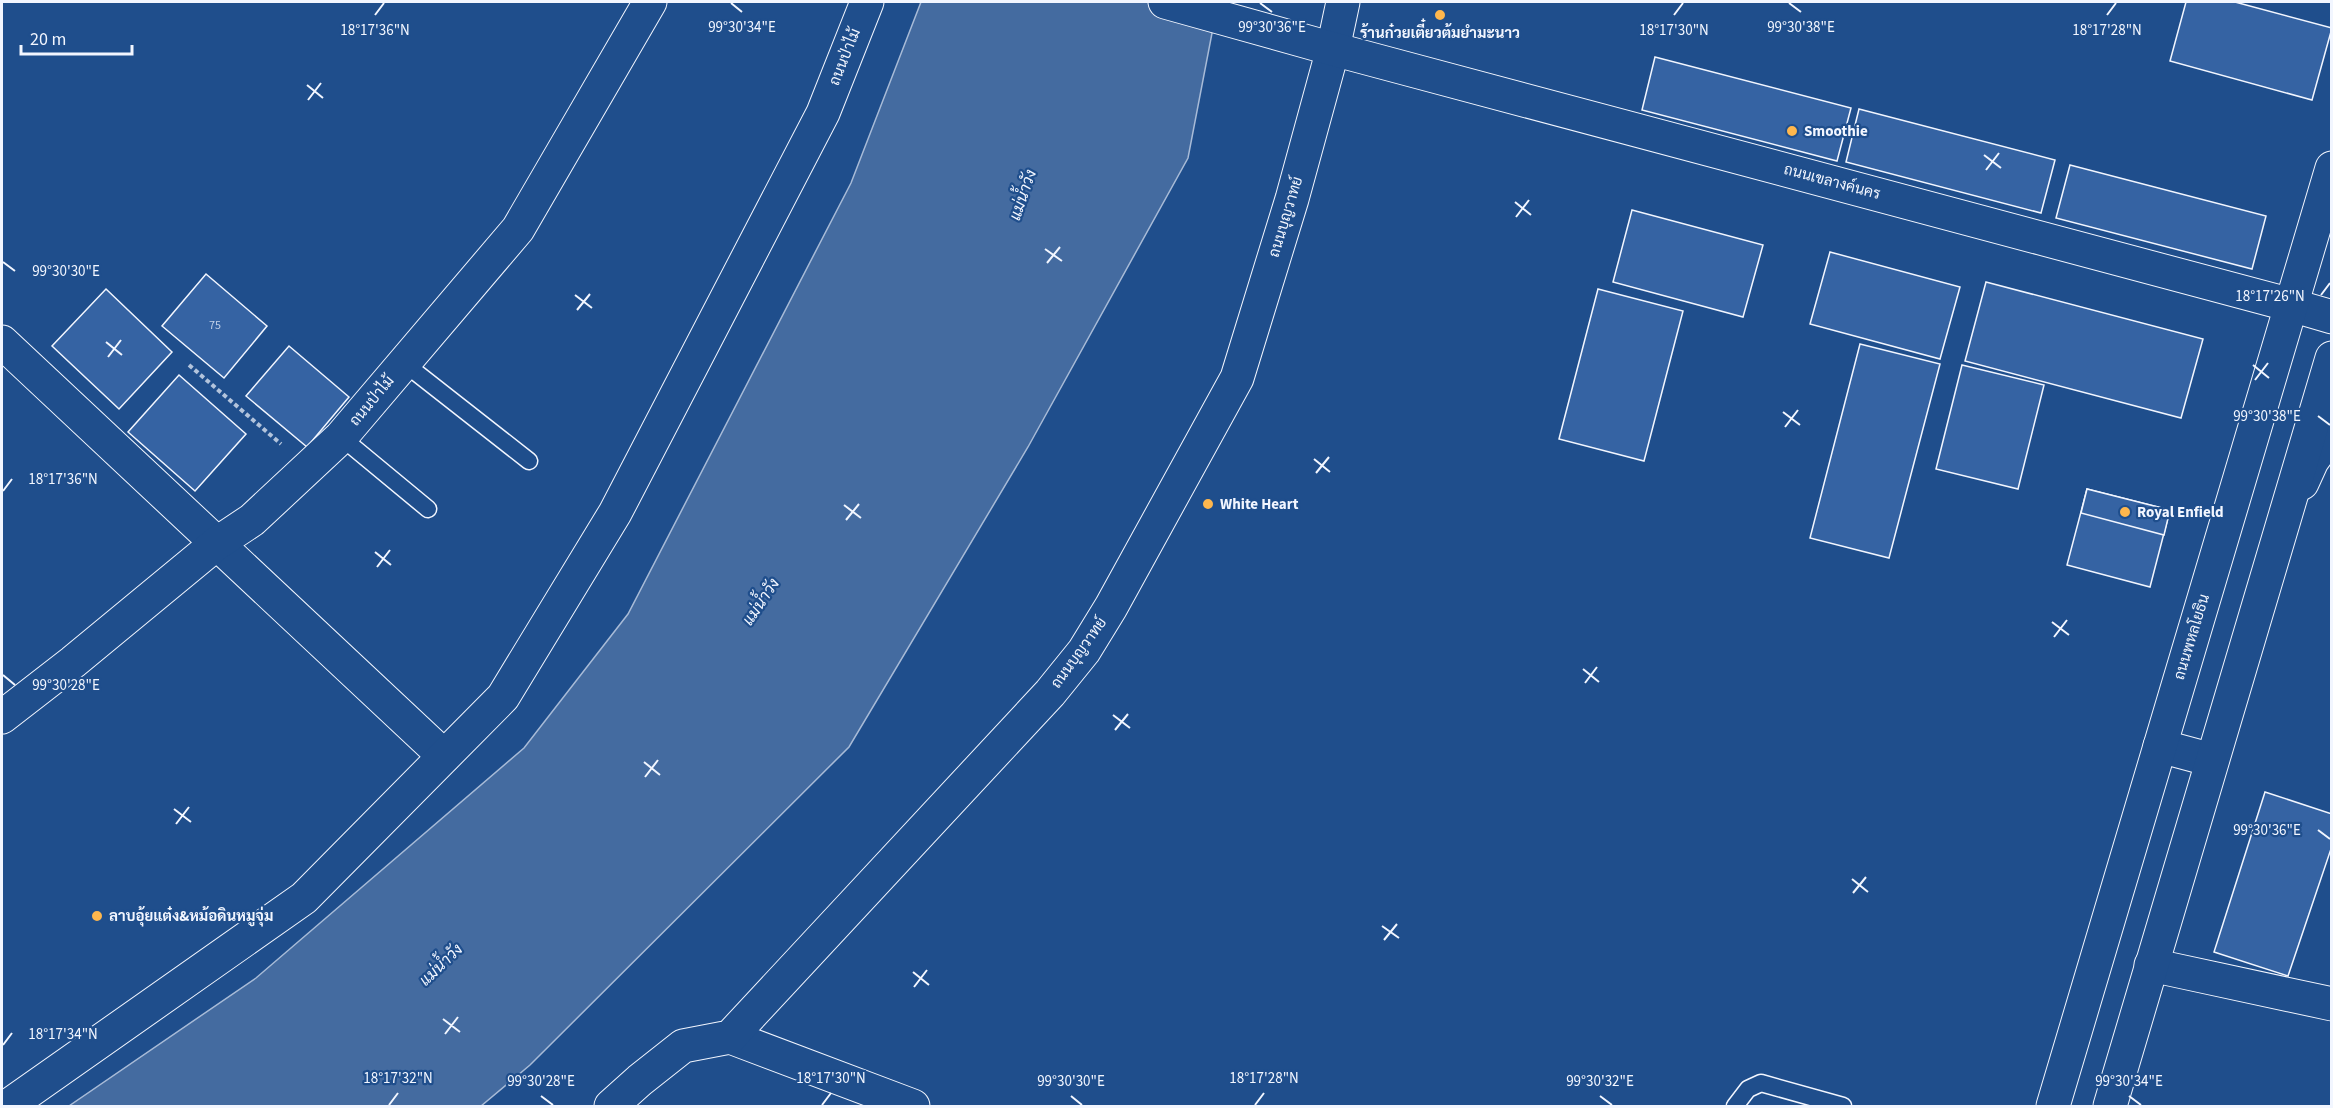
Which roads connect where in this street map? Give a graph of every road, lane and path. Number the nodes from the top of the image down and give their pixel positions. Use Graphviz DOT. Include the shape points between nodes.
graph roads {
  1 [pos="650,2"];
  2 [pos="867,2"];
  3 [pos="1165,2"];
  4 [pos="1343,2"];
  5 [pos="1333,49"];
  6 [pos="2331,168"];
  7 [pos="2291,305"];
  8 [pos="2331,317"];
  9 [pos="2,342"];
  10 [pos="2331,358"];
  11 [pos="404,363"];
  12 [pos="189,365"];
  13 [pos="2331,433"];
  14 [pos="342,437"];
  15 [pos="529,461"];
  16 [pos="309,468"];
  17 [pos="428,508"];
  18 [pos="2282,526"];
  19 [pos="216,544"];
  20 [pos="2,717"];
  21 [pos="2160,746"];
  22 [pos="444,756"];
  23 [pos="2212,760"];
  24 [pos="2151,965"];
  25 [pos="2331,1004"];
  26 [pos="730,1036"];
  27 [pos="8,1107"];
  28 [pos="611,1107"];
  29 [pos="913,1107"];
  30 [pos="1735,1107"];
  31 [pos="1843,1107"];
  32 [pos="2053,1107"];
  33 [pos="2110,1107"];
  1 -- 11 [label="street, ถนนป่าไม้" via="518,228"];
  2 -- 22 [label="street, ถนนป่าไม้" via="823,113 615,513 503,697"];
  3 -- 5 [label="street, ถนนเขลางค์นคร"];
  4 -- 5 [label="street, ถนนบุญวาทย์"];
  5 -- 7 [label="street, ถนนเขลางค์นคร"];
  5 -- 26 [label="street, ถนนบุญวาทย์" via="1237,378 1111,607 1084,651 1050,693"];
  6 -- 7 [label="street, ถนนพหลโยธิน"];
  7 -- 8 [label="street, ถนนเขลางค์นคร"];
  7 -- 21 [label="street, ถนนพหลโยธิน"];
  9 -- 19 [label="street"];
  10 -- 18 [label="street"];
  11 -- 14 [label="street, ถนนป่าไม้"];
  11 -- 15 [label="lane"];
  12 -- 16 [label="path"];
  13 -- 18 [label="street" via="2312,461"];
  14 -- 16 [label="street, ถนนป่าไม้"];
  14 -- 17 [label="lane"];
  16 -- 19 [label="street, ถนนป่าไม้" via="252,520"];
  18 -- 23 [label="street"];
  19 -- 20 [label="street, ถนนป่าไม้"];
  19 -- 22 [label="street"];
  21 -- 23 [label="street"];
  21 -- 32 [label="street, ถนนพหลโยธิน"];
  22 -- 27 [label="street, ถนนป่าไม้" via="304,898"];
  23 -- 24 [label="street"];
  24 -- 25 [label="street"];
  24 -- 33 [label="street"];
  26 -- 28 [label="street" via="683,1046"];
  26 -- 29 [label="street"];
  30 -- 31 [label="lane" via="1748,1089 1761,1083"];
}
